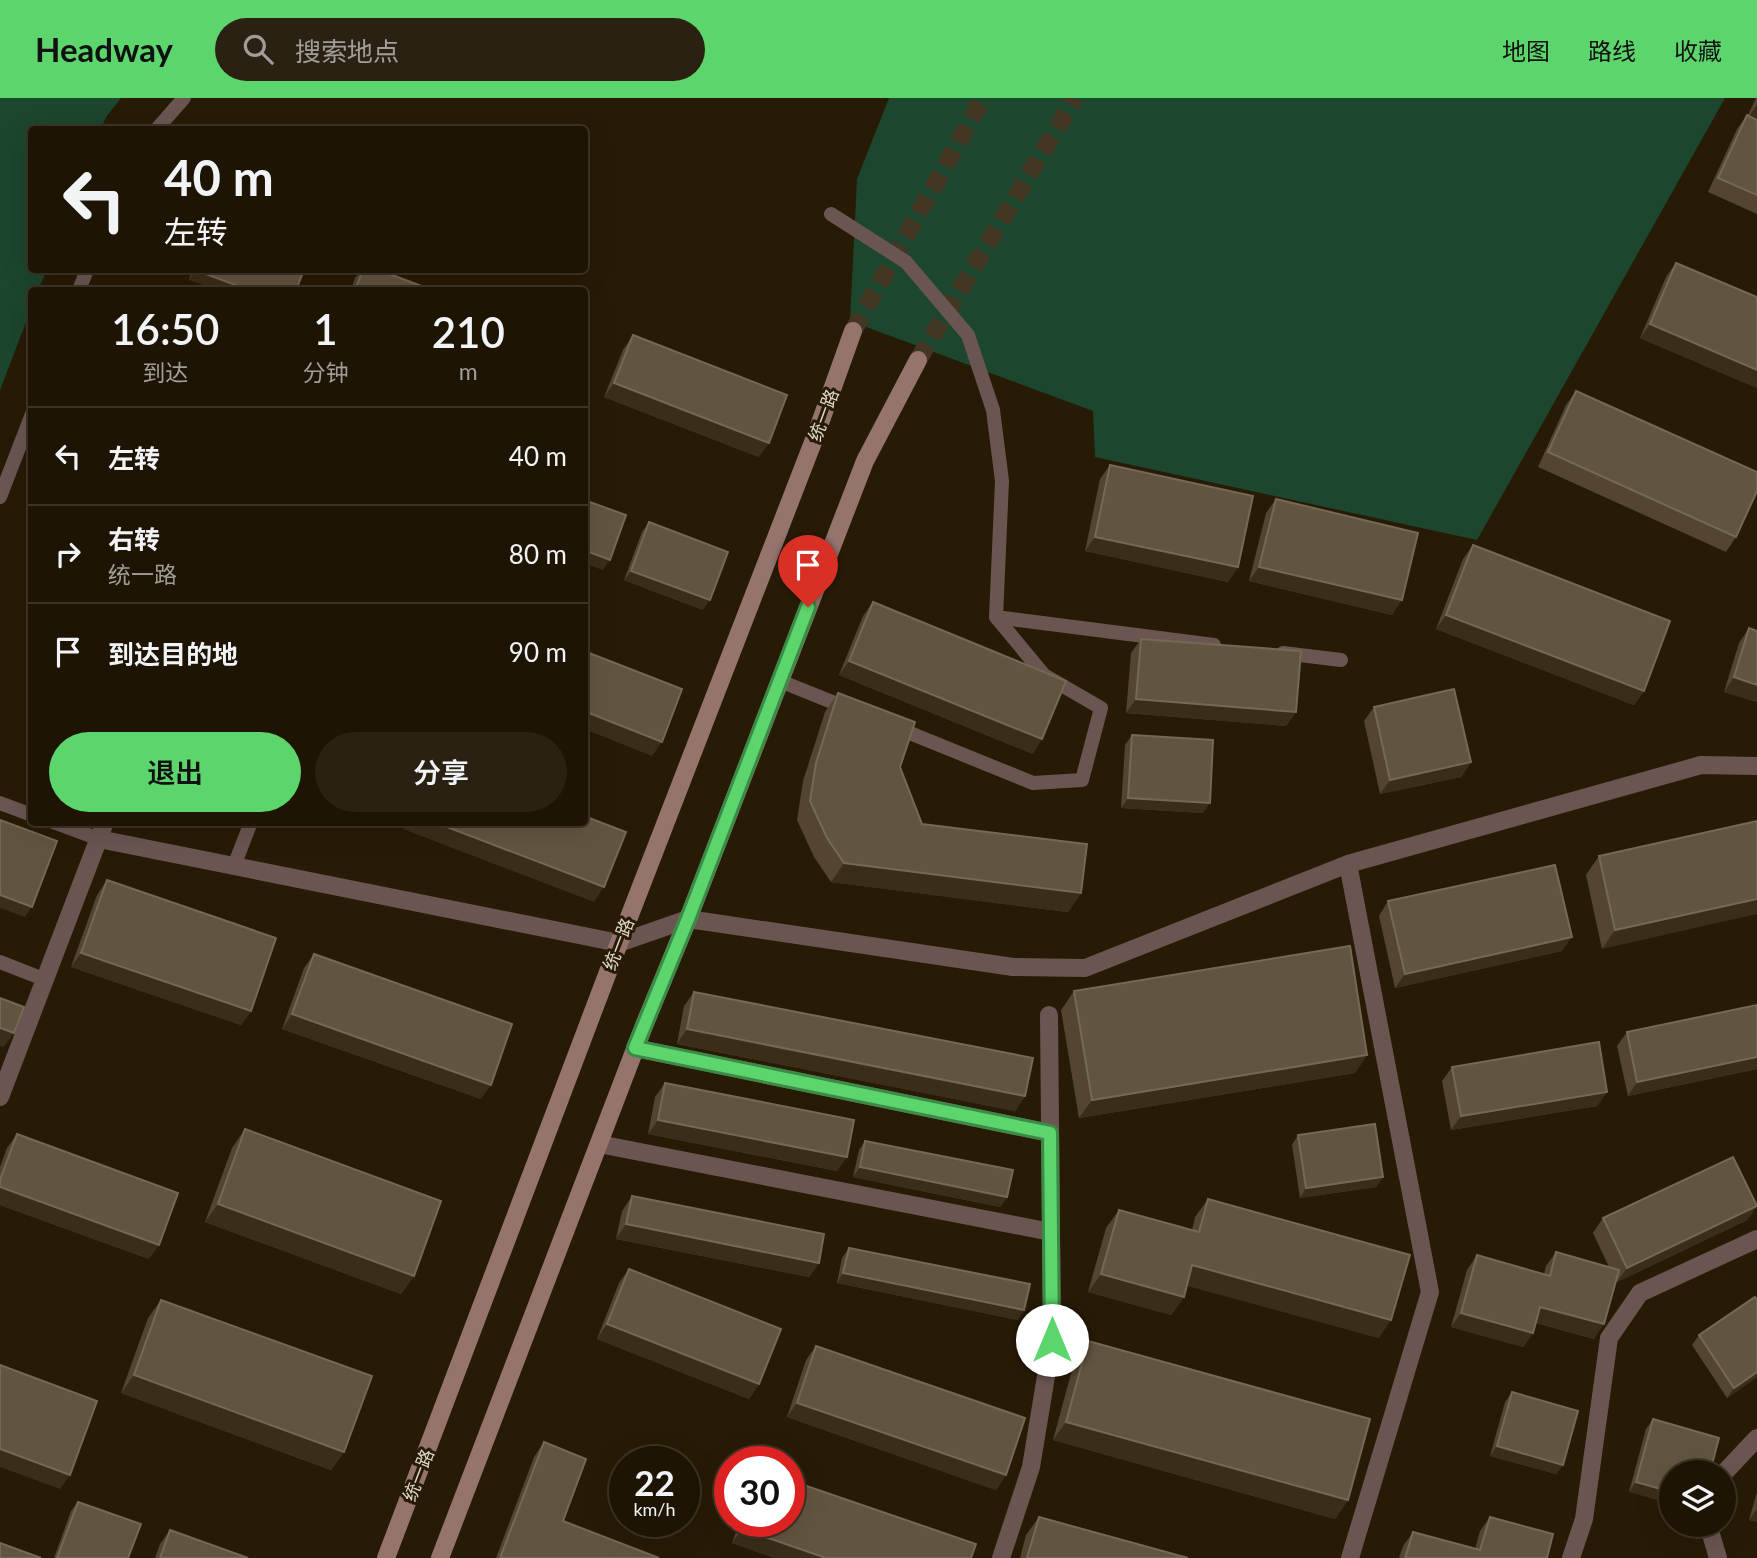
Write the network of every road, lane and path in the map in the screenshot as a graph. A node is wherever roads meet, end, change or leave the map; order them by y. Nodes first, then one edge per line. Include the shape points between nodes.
1 (184, 98) edge
2 (160, 126) edge
3 (831, 214) dead end
4 (853, 331) tunnel mouth
5 (918, 360) tunnel mouth
6 (28, 424) edge
7 (0, 496) edge
8 (996, 617) junction
9 (1223, 646) edge
10 (1262, 651) edge
11 (1341, 660) dead end
12 (780, 681) junction
13 (856, 711) edge
14 (881, 722) edge
15 (1757, 766) edge
16 (0, 803) edge
17 (28, 814) edge
18 (75, 826) edge
19 (249, 826) edge
20 (102, 831) edge
21 (1348, 864) junction
22 (234, 866) junction
23 (688, 919) junction
24 (619, 943) junction
25 (0, 962) edge
26 (46, 980) junction
27 (1049, 1015) dead end
28 (635, 1048) junction
29 (0, 1097) edge
30 (1050, 1133) junction
31 (598, 1144) junction
32 (1051, 1232) junction
33 (1757, 1239) edge
34 (1757, 1438) edge
35 (1736, 1460) edge
36 (1712, 1537) edge
37 (386, 1558) edge
38 (440, 1558) edge
39 (1001, 1558) edge
40 (1350, 1558) edge
41 (1571, 1558) edge
42 (1718, 1558) edge

1 - 2 lane
3 - 8 lane via 906,262 968,335 993,410 1002,481
4 - 24 main road, 统一路
5 - 12 main road via 865,461
6 - 7 lane
8 - 9 lane
8 - 14 lane via 1044,675 1101,708 1082,780 1033,783
10 - 11 lane
12 - 13 lane
12 - 23 main road
15 - 21 street via 1701,765
16 - 17 lane
18 - 20 lane
19 - 22 lane
20 - 22 street
20 - 26 street
21 - 23 street via 1086,968 1013,967
21 - 40 street via 1430,1292
22 - 24 street
23 - 24 street
23 - 28 main road
24 - 37 main road, 统一路
25 - 26 lane
26 - 29 street
27 - 30 street
28 - 30 street
28 - 31 main road
30 - 32 street
31 - 32 street
31 - 38 main road
32 - 39 street via 1052,1340 1031,1467
33 - 41 street via 1640,1293 1609,1338 1584,1519
34 - 35 street
36 - 42 street

